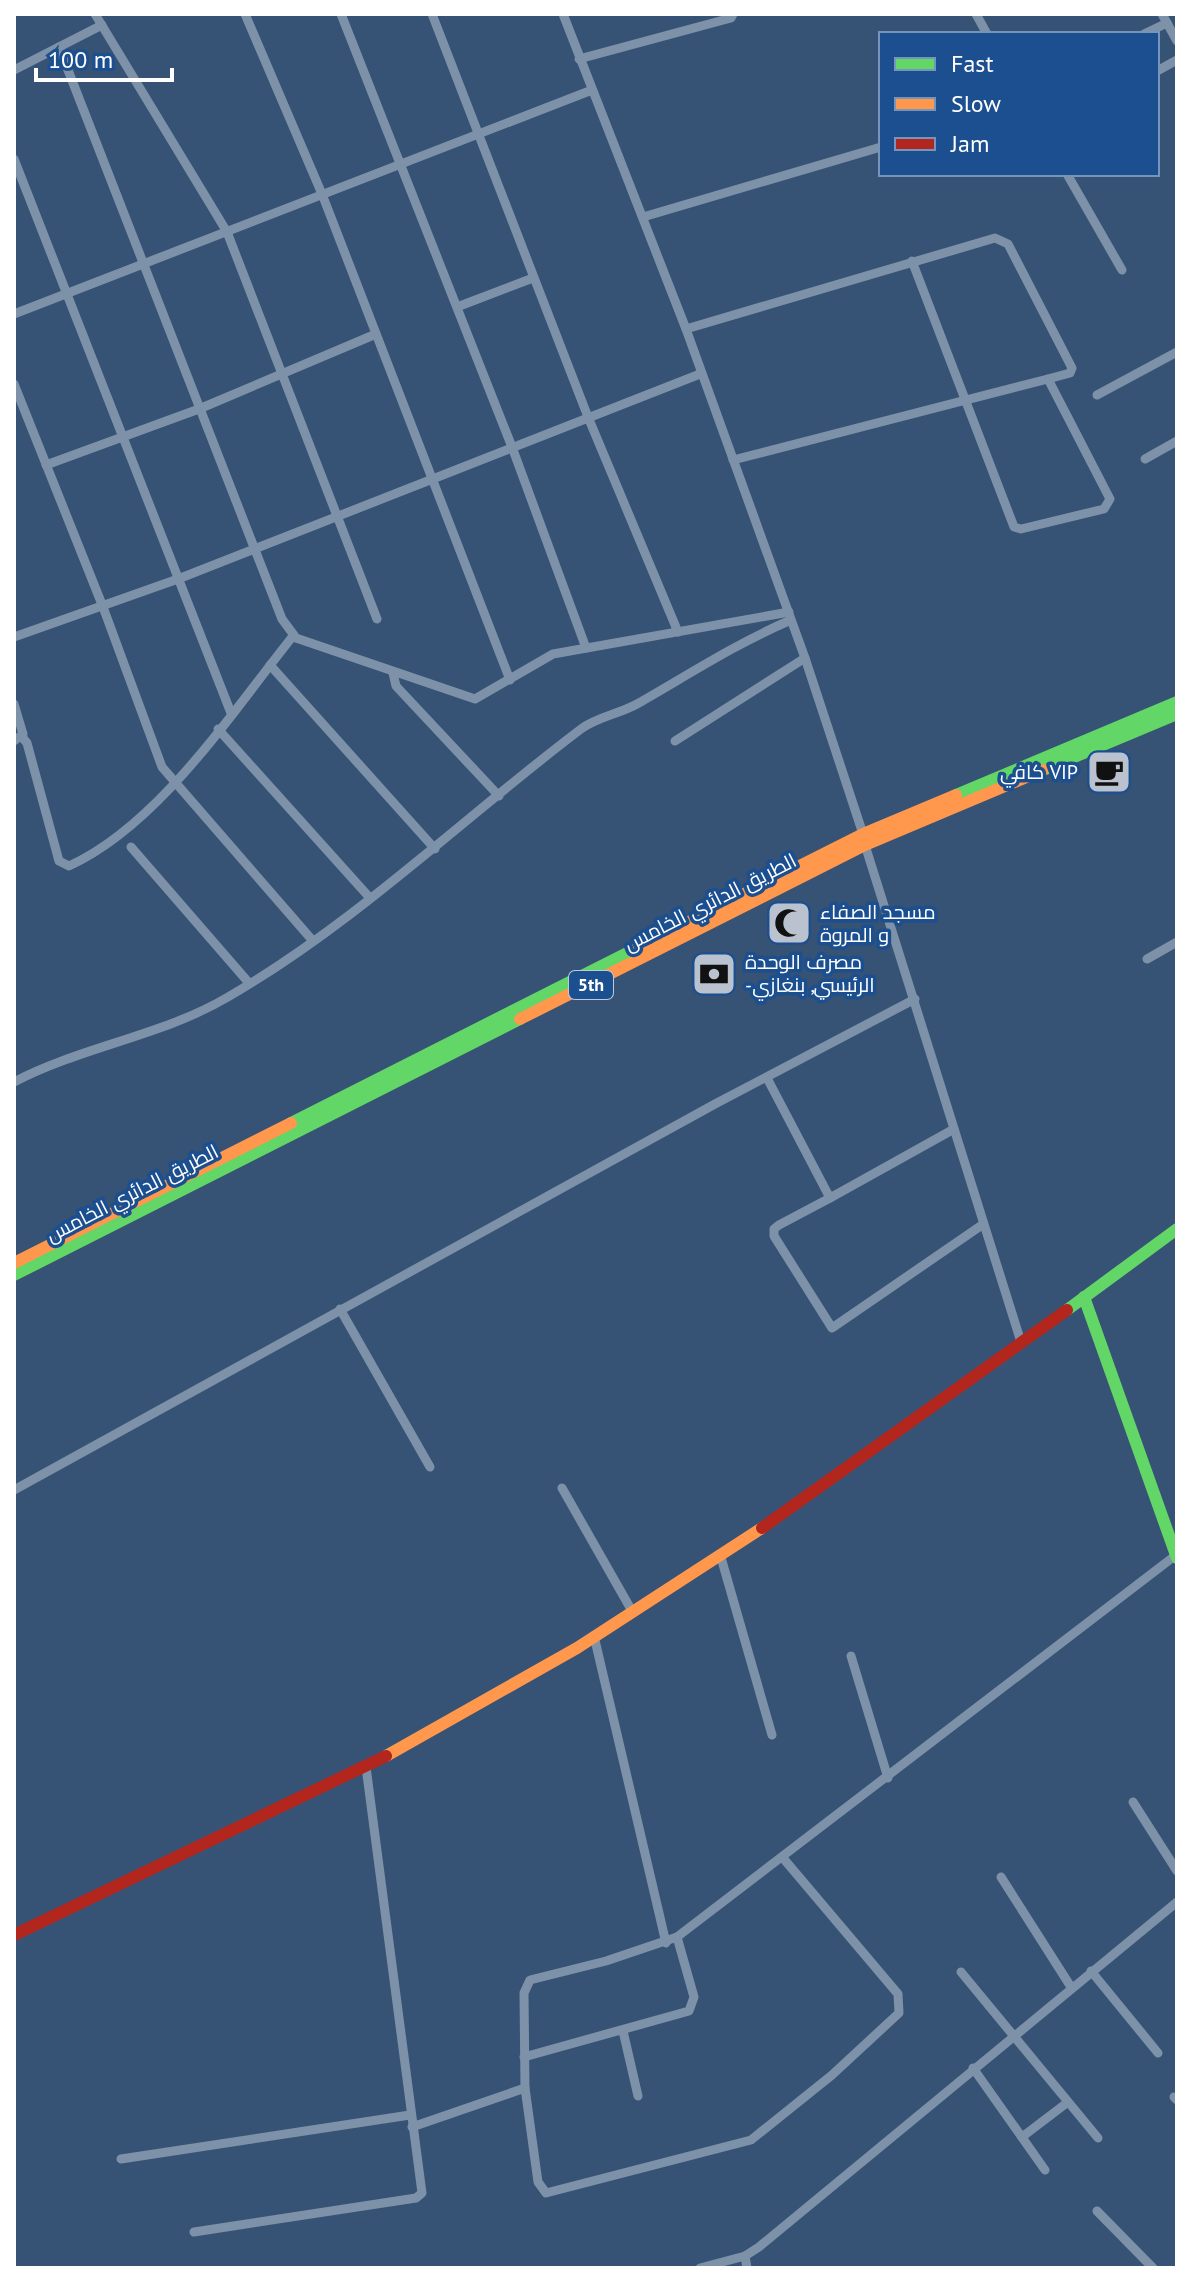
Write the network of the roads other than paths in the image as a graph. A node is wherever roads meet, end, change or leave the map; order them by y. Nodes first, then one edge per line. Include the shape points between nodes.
1 (95, 14) edge
2 (245, 14) edge
3 (341, 14) edge
4 (432, 14) edge
5 (563, 14) edge
6 (733, 14) edge
7 (976, 14) edge
8 (1164, 18) edge
9 (102, 25) junction
10 (986, 32) edge
11 (1146, 32) edge
12 (1177, 41) edge
13 (59, 47) junction
14 (579, 59) junction
15 (1177, 60) edge
16 (14, 70) edge
17 (1159, 70) edge
18 (592, 90) junction
19 (476, 134) junction
20 (879, 148) edge
21 (14, 159) edge
22 (399, 163) junction
23 (1068, 176) edge
24 (322, 194) junction
25 (643, 217) junction
26 (227, 232) junction
27 (912, 261) junction
28 (145, 265) junction
29 (1122, 270) dead end
30 (533, 278) junction
31 (66, 294) junction
32 (457, 307) junction
33 (14, 314) edge
34 (686, 329) junction
35 (376, 334) junction
36 (1177, 352) edge
37 (285, 374) junction
38 (700, 374) junction
39 (1048, 379) junction
40 (14, 384) edge
41 (1097, 395) dead end
42 (963, 399) junction
43 (199, 409) junction
44 (588, 417) junction
45 (122, 435) junction
46 (1177, 441) edge
47 (512, 447) junction
48 (1145, 459) dead end
49 (733, 460) junction
50 (46, 465) junction
51 (432, 478) junction
52 (340, 516) junction
53 (256, 548) junction
54 (178, 579) junction
55 (103, 607) junction
56 (790, 616) junction
57 (377, 619) dead end
58 (678, 632) junction
59 (293, 636) junction
60 (14, 637) edge
61 (586, 648) junction
62 (805, 658) junction
63 (270, 665) junction
64 (393, 673) junction
65 (510, 680) junction
66 (1177, 702) edge
67 (14, 704) edge
68 (231, 713) junction
69 (1177, 714) edge
70 (218, 729) junction
71 (18, 739) edge
72 (675, 741) dead end
73 (174, 783) junction
74 (499, 796) junction
75 (864, 840) junction
76 (131, 847) dead end
77 (435, 849) junction
78 (370, 898) junction
79 (313, 941) junction
80 (1177, 942) edge
81 (1147, 959) dead end
82 (249, 983) junction
83 (915, 999) junction
84 (767, 1078) junction
85 (14, 1082) edge
86 (954, 1129) junction
87 (215, 1167) junction
88 (830, 1198) junction
89 (982, 1225) junction
90 (1177, 1229) edge
91 (14, 1263) edge
92 (14, 1275) edge
93 (1084, 1297) junction
94 (340, 1309) junction
95 (1021, 1342) junction
96 (430, 1467) dead end
97 (562, 1488) dead end
98 (14, 1490) edge
99 (720, 1554) junction
100 (1177, 1557) edge
101 (632, 1611) junction
102 (594, 1636) junction
103 (851, 1656) dead end
104 (772, 1735) dead end
105 (366, 1767) junction
106 (888, 1778) junction
107 (1133, 1802) dead end
108 (783, 1858) junction
109 (1177, 1871) edge
110 (1001, 1877) dead end
111 (1177, 1902) edge
112 (14, 1935) edge
113 (677, 1937) junction
114 (666, 1943) junction
115 (1091, 1971) junction
116 (961, 1972) dead end
117 (1071, 1987) junction
118 (623, 2031) junction
119 (1013, 2034) junction
120 (1158, 2053) dead end
121 (524, 2057) junction
122 (973, 2068) junction
123 (525, 2088) junction
124 (638, 2096) dead end
125 (1068, 2102) junction
126 (410, 2115) junction
127 (412, 2127) junction
128 (1022, 2137) junction
129 (1098, 2138) dead end
130 (121, 2159) dead end
131 (1045, 2170) dead end
132 (1097, 2211) dead end
133 (194, 2232) dead end
134 (745, 2256) junction
135 (700, 2268) edge
136 (747, 2268) edge
137 (1153, 2268) edge

1 - 9 street
2 - 24 street
3 - 22 street
4 - 19 street
5 - 14 street
6 - 14 street
7 - 10 street
8 - 11 street
8 - 12 street
9 - 13 street
9 - 26 street
13 - 16 street
13 - 28 street
14 - 18 street
15 - 17 street
18 - 19 street
18 - 25 street
19 - 22 street
19 - 30 street
20 - 25 street
21 - 31 street
22 - 24 street
22 - 32 street
23 - 29 street
24 - 26 street
24 - 35 street
25 - 34 street
26 - 28 street
26 - 37 street
27 - 34 street
27 - 39 street via 1003,239 1072,368
27 - 42 street
28 - 31 street
28 - 43 street
30 - 32 street
30 - 44 street
31 - 33 street
31 - 45 street
32 - 47 street
34 - 38 street
35 - 37 street
35 - 51 street
36 - 41 street
37 - 43 street
37 - 52 street
38 - 44 street
38 - 49 street
39 - 42 street
39 - 42 street via 1110,499 1104,509 1014,527
40 - 50 street
42 - 49 street
43 - 45 street
43 - 53 street
44 - 47 street
44 - 58 street
45 - 50 street
45 - 54 street
46 - 48 street
47 - 51 street
47 - 61 street
49 - 56 street
50 - 55 street
51 - 52 street
51 - 65 street
52 - 53 street
52 - 57 street
53 - 54 street
53 - 59 street
54 - 55 street
54 - 68 street
55 - 60 street
55 - 73 street via 158,760
56 - 58 street
56 - 62 street
56 - 74 street via 635,705 585,726
58 - 61 street
59 - 63 street
59 - 64 street
61 - 65 street via 553,654
62 - 72 street
62 - 75 street
63 - 68 street
63 - 77 street
64 - 65 street via 471,699
64 - 74 street via 396,686
66 - 75 main road, الطريق الدائري الخامس / 5th
67 - 71 street
68 - 70 street
69 - 75 main road, الطريق الدائري الخامس / 5th
70 - 73 street
70 - 78 street
71 - 73 street via 27,743 59,861 66,866 124,834
73 - 79 street
74 - 77 street
75 - 83 street
75 - 87 main road, الطريق الدائري الخامس / 5th
76 - 82 street
77 - 78 street
78 - 79 street
79 - 82 street
80 - 81 street
82 - 85 street via 180,1020 63,1058
83 - 84 street
83 - 86 street
84 - 88 street
84 - 94 street
86 - 88 street
86 - 89 street
87 - 91 main road, الطريق الدائري الخامس / 5th
87 - 92 main road, الطريق الدائري الخامس / 5th
88 - 89 street via 779,1225 774,1236 832,1328
89 - 95 street
90 - 93 main road
93 - 95 main road
93 - 100 main road
94 - 96 street
94 - 98 street
95 - 99 main road via 858,1462
97 - 101 street
99 - 101 main road
99 - 104 street
100 - 106 street
101 - 102 main road
102 - 105 main road
102 - 114 street
103 - 106 street
105 - 112 main road
105 - 126 street
106 - 108 street
107 - 109 street
108 - 113 street
108 - 123 street via 901,2003 899,2013 832,2075 751,2140 554,2193 541,2190 538,2182
110 - 117 street
111 - 115 street
113 - 114 street
113 - 118 street via 694,1997 691,2009
114 - 121 street via 530,1980 524,1993
115 - 117 street
115 - 120 street
116 - 119 street
117 - 119 street
118 - 121 street
118 - 124 street
119 - 122 street
119 - 125 street
121 - 123 street
122 - 128 street
122 - 134 street
123 - 127 street
125 - 128 street
125 - 129 street
126 - 127 street
126 - 130 street
127 - 133 street via 420,2197
128 - 131 street
132 - 137 street
134 - 135 street
134 - 136 street

